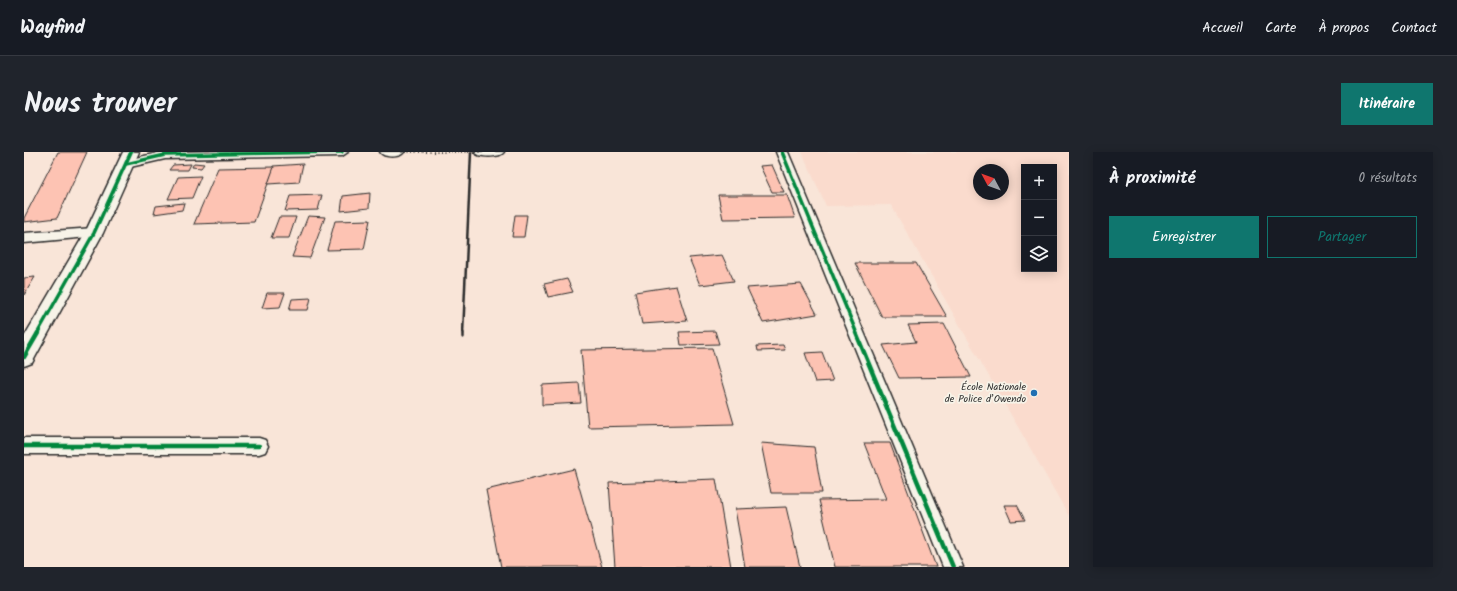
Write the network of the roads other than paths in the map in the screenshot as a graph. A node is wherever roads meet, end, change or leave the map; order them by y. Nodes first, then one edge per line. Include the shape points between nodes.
1 (342, 152) edge
2 (386, 152) edge
3 (398, 152) edge
4 (480, 152) edge
5 (498, 152) edge
6 (782, 152) edge
7 (128, 158) edge
8 (94, 233) junction
9 (24, 238) edge
10 (24, 357) edge
11 (24, 446) edge
12 (259, 446) dead end
13 (954, 567) edge

1 - 7 street
2 - 3 street
4 - 5 street
6 - 13 street
7 - 8 street
8 - 9 street
8 - 10 street
11 - 12 street

